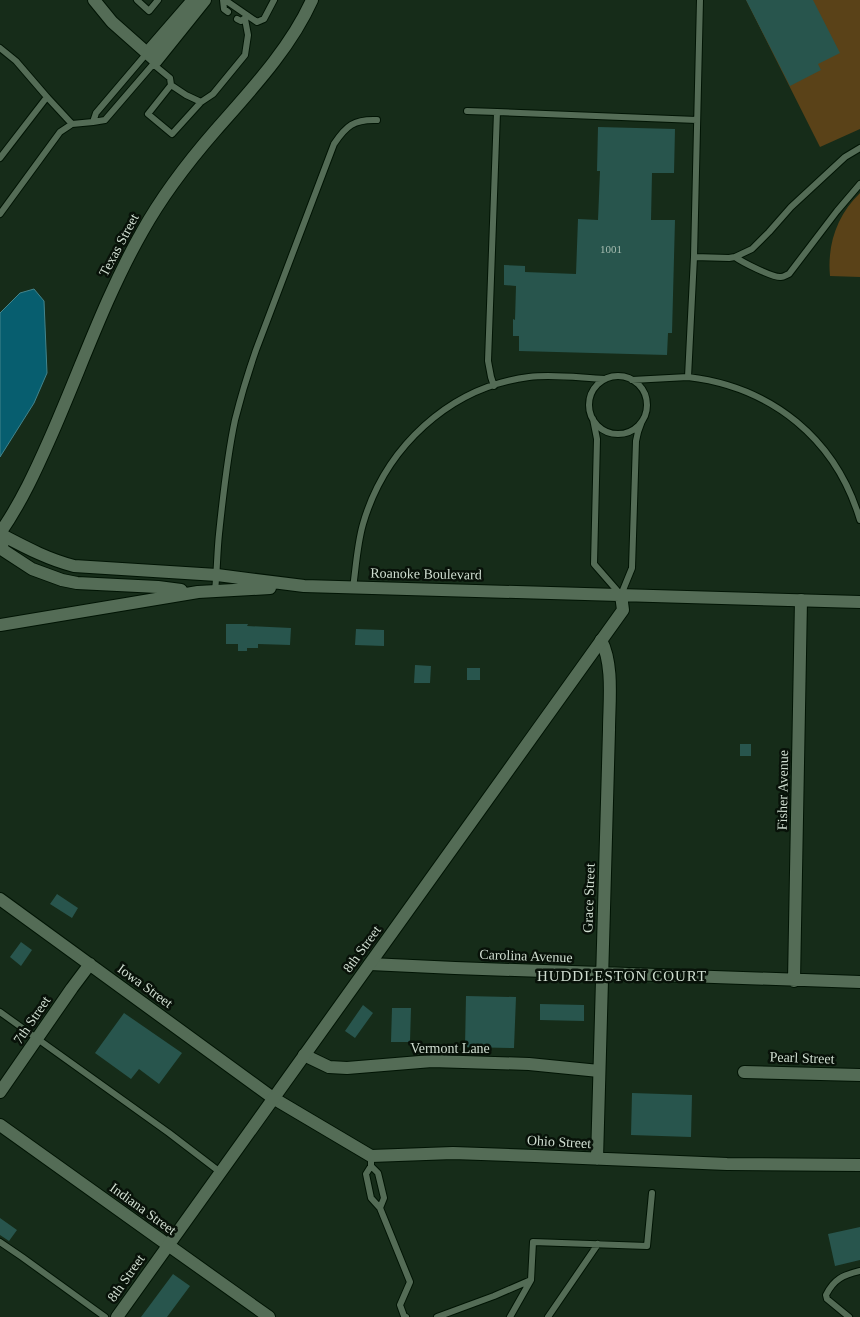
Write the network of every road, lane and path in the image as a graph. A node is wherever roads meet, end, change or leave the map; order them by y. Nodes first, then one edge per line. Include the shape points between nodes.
1 (94, 0) edge
2 (137, 0) edge
3 (158, 0) edge
4 (193, 0) edge
5 (205, 0) edge
6 (274, 0) edge
7 (312, 0) edge
8 (700, 0) edge
9 (228, 1) edge
10 (228, 12) dead end
11 (247, 17) junction
12 (237, 19) dead end
13 (0, 48) edge
14 (152, 59) junction
15 (171, 86) junction
16 (47, 97) junction
17 (201, 102) junction
18 (467, 111) dead end
19 (497, 112) junction
20 (376, 120) dead end
21 (697, 120) junction
22 (94, 122) junction
23 (72, 124) junction
24 (860, 148) edge
25 (0, 158) edge
26 (860, 184) edge
27 (0, 214) edge
28 (694, 257) junction
29 (735, 257) junction
30 (688, 377) junction
31 (605, 379) junction
32 (632, 380) junction
33 (494, 386) junction
34 (593, 419) junction
35 (642, 421) junction
36 (860, 520) edge
37 (0, 535) edge
38 (217, 576) junction
39 (304, 586) junction
40 (353, 588) junction
41 (215, 591) junction
42 (198, 592) junction
43 (621, 595) junction
44 (801, 600) junction
45 (860, 602) edge
46 (0, 624) edge
47 (601, 640) junction
48 (0, 899) edge
49 (90, 964) junction
50 (370, 964) junction
51 (602, 974) junction
52 (794, 980) junction
53 (860, 982) edge
54 (0, 1012) edge
55 (37, 1039) junction
56 (304, 1055) junction
57 (599, 1071) junction
58 (744, 1072) dead end
59 (860, 1075) edge
60 (0, 1092) edge
61 (273, 1098) junction
62 (0, 1124) edge
63 (597, 1159) junction
64 (371, 1161) junction
65 (860, 1165) edge
66 (220, 1172) junction
67 (652, 1193) dead end
68 (380, 1208) junction
69 (0, 1242) edge
70 (598, 1244) junction
71 (168, 1245) junction
72 (860, 1271) edge
73 (531, 1280) junction
74 (105, 1317) edge
75 (117, 1317) edge
76 (269, 1317) edge
77 (406, 1317) edge
78 (437, 1317) edge
79 (510, 1317) edge
80 (548, 1317) edge
81 (849, 1317) edge

1 - 14 street via 112,22
2 - 3 lane via 149,11
4 - 14 street
5 - 14 street
6 - 11 lane via 264,19 257,22
7 - 37 street, Texas Street via 275,59 157,206 113,289 31,481
8 - 21 lane
9 - 10 lane via 224,10
9 - 11 lane
11 - 12 lane via 241,21
11 - 17 lane via 245,55 213,94
13 - 16 lane via 16,61
14 - 15 lane via 170,78
14 - 22 lane via 96,113
14 - 22 lane via 105,120
15 - 17 lane
15 - 17 lane via 148,114 172,134
16 - 23 lane
16 - 25 lane
18 - 19 lane
19 - 21 lane
19 - 33 lane via 488,361
20 - 38 lane via 353,124 334,144 256,350 228,458
21 - 28 lane
22 - 23 lane
23 - 27 lane via 60,132
24 - 29 lane via 791,207 752,250
26 - 29 lane via 789,274 775,276
28 - 29 lane
28 - 30 lane
30 - 32 lane
30 - 36 lane via 745,391 797,423 838,469
31 - 32 lane via 623,376
31 - 33 lane via 540,376
31 - 34 lane via 592,392 590,410
32 - 35 lane via 644,392 647,402
33 - 40 lane via 462,399 434,417 394,459 376,490 363,524
34 - 35 lane via 599,427 617,434 627,433
34 - 43 lane via 597,439 594,564
35 - 43 lane via 636,442 632,568
37 - 38 street, Roanoke Boulevard via 43,556 74,566
37 - 42 street via 3,550 32,569 62,580
38 - 39 street, Roanoke Boulevard
38 - 41 lane
39 - 40 street, Roanoke Boulevard
39 - 41 street
40 - 43 street, Roanoke Boulevard
41 - 42 street
42 - 46 street
43 - 44 street, Roanoke Boulevard
43 - 47 street, 8th Street via 623,610
44 - 45 street, Roanoke Boulevard
44 - 52 street, Fisher Avenue
47 - 50 street, 8th Street
47 - 51 street, Grace Street via 609,666
48 - 49 street, Iowa Street
49 - 55 street, 7th Street
49 - 61 street, Iowa Street
50 - 51 street, Carolina Avenue
50 - 56 street, 8th Street
51 - 52 street, Carolina Avenue
51 - 57 street, Grace Street
52 - 53 street, Carolina Avenue
54 - 55 lane
55 - 60 street, 7th Street
55 - 66 lane
56 - 57 street, Vermont Lane via 329,1067 347,1068 432,1061 529,1064
56 - 61 street, 8th Street
57 - 63 street, Grace Street
58 - 59 street, Pearl Street
61 - 64 street
61 - 66 street, 8th Street
62 - 71 street, Indiana Street
63 - 64 street, Ohio Street via 453,1154
63 - 65 street, Ohio Street
64 - 68 lane via 384,1198
64 - 68 lane via 366,1174 372,1198
66 - 71 street, 8th Street
67 - 70 lane via 647,1246
68 - 77 lane via 410,1282 400,1305
69 - 74 lane
70 - 73 lane via 533,1242
70 - 80 lane
71 - 75 street, 8th Street
71 - 76 street, Indiana Street
72 - 81 lane via 837,1279 826,1295
73 - 78 lane
73 - 79 lane

